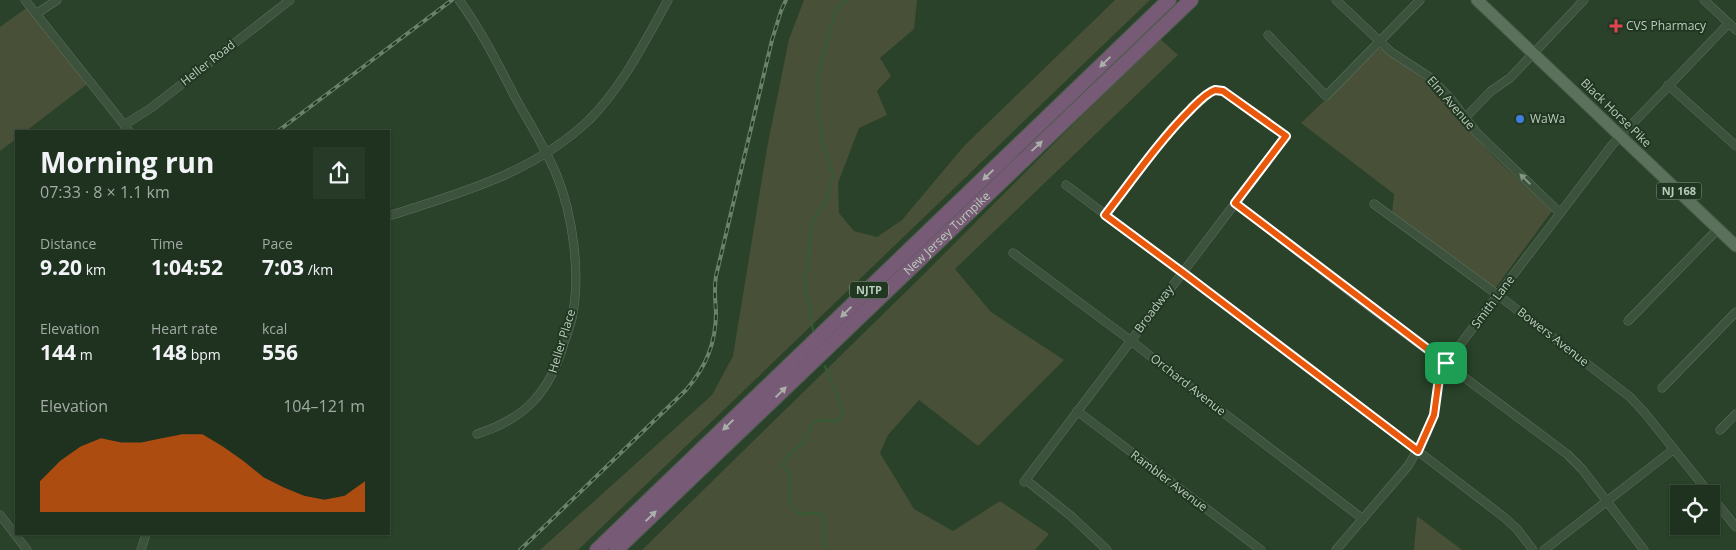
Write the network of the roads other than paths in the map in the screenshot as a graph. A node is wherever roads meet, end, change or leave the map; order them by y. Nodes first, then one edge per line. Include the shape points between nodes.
1 (25, 0) edge
2 (57, 0) edge
3 (290, 0) edge
4 (459, 0) edge
5 (668, 0) edge
6 (1169, 0) edge
7 (1190, 0) edge
8 (1336, 0) edge
9 (1420, 0) edge
10 (1477, 0) edge
11 (1584, 0) edge
12 (1704, 0) edge
13 (36, 14) junction
14 (1729, 23) junction
15 (1736, 30) edge
16 (1268, 35) dead end
17 (1380, 42) junction
18 (1534, 53) junction
19 (1668, 85) junction
20 (1465, 118) junction
21 (126, 128) edge
22 (1621, 136) junction
23 (1735, 142) edge
24 (546, 154) junction
25 (1066, 185) dead end
26 (1235, 203) junction
27 (1374, 204) dead end
28 (1560, 212) junction
29 (1105, 215) junction
30 (390, 216) edge
31 (1718, 229) junction
32 (1736, 246) edge
33 (1012, 253) dead end
34 (1182, 272) junction
35 (1498, 295) junction
36 (1736, 312) edge
37 (1628, 321) dead end
38 (1130, 340) junction
39 (1446, 363) junction
40 (1662, 388) dead end
41 (1077, 411) junction
42 (1736, 414) edge
43 (1720, 430) dead end
44 (477, 434) dead end
45 (1674, 449) junction
46 (1418, 451) junction
47 (1702, 485) edge
48 (1606, 502) junction
49 (1720, 507) edge
50 (0, 515) edge
51 (1363, 519) junction
52 (1736, 527) edge
53 (15, 534) edge
54 (15, 535) edge
55 (146, 535) edge
56 (27, 550) edge
57 (141, 550) edge
58 (597, 550) edge
59 (616, 550) edge
60 (1106, 550) edge
61 (1262, 550) edge
62 (1336, 550) edge
63 (1533, 550) edge
64 (1544, 550) edge
65 (1644, 550) edge

1 - 13 street
2 - 13 street
3 - 21 street, Heller Road
4 - 24 street
5 - 24 street via 614,90 590,118
6 -> 58 highway, New Jersey Turnpike / NJTP
59 -> 7 highway, New Jersey Turnpike / NJTP
8 - 17 street, Elm Avenue
9 - 17 street
10 - 18 main road, Black Horse Pike / NJ 168
11 - 18 street
12 - 14 street
13 - 21 street
14 - 15 street
14 - 19 street, Smith Lane
16 - 17 street via 1326,96
17 - 20 street, Elm Avenue via 1431,78
18 - 20 street
18 - 22 main road, Black Horse Pike / NJ 168
19 - 22 street, Smith Lane
19 - 23 street
28 -> 20 street, Elm Avenue
22 - 28 street, Smith Lane
22 - 31 main road, Black Horse Pike / NJ 168
24 - 30 street via 505,176
24 - 44 street, Heller Place via 572,228 575,260 572,317 560,358 545,388 516,417
25 - 29 street
26 - 29 street, Broadway via 1286,136 1223,91 1216,90 1171,129
26 - 34 street, Broadway
26 - 39 street
27 - 35 street, Bowers Avenue
28 - 35 street, Smith Lane
29 - 34 street
31 - 32 main road, Black Horse Pike / NJ 168
31 - 37 street
33 - 38 street, Orchard Avenue
34 - 38 street, Broadway
34 - 46 street
35 - 39 street, Smith Lane
35 - 45 street, Bowers Avenue via 1630,396
36 - 40 street
38 - 41 street, Broadway
38 - 51 street, Orchard Avenue
39 - 46 street, Smith Lane via 1440,371 1434,415
39 - 48 street via 1567,454
41 - 60 street, Broadway via 1025,481 1071,516
41 - 61 street, Rambler Avenue
42 - 43 street
45 - 47 street, Bowers Avenue
45 - 48 street
46 - 51 street, Smith Lane
46 - 63 street via 1505,518
48 - 64 street
48 - 65 street
49 - 52 street, Bowers Avenue
50 - 53 street
51 - 62 street, Smith Lane
54 - 56 street
55 - 57 street

